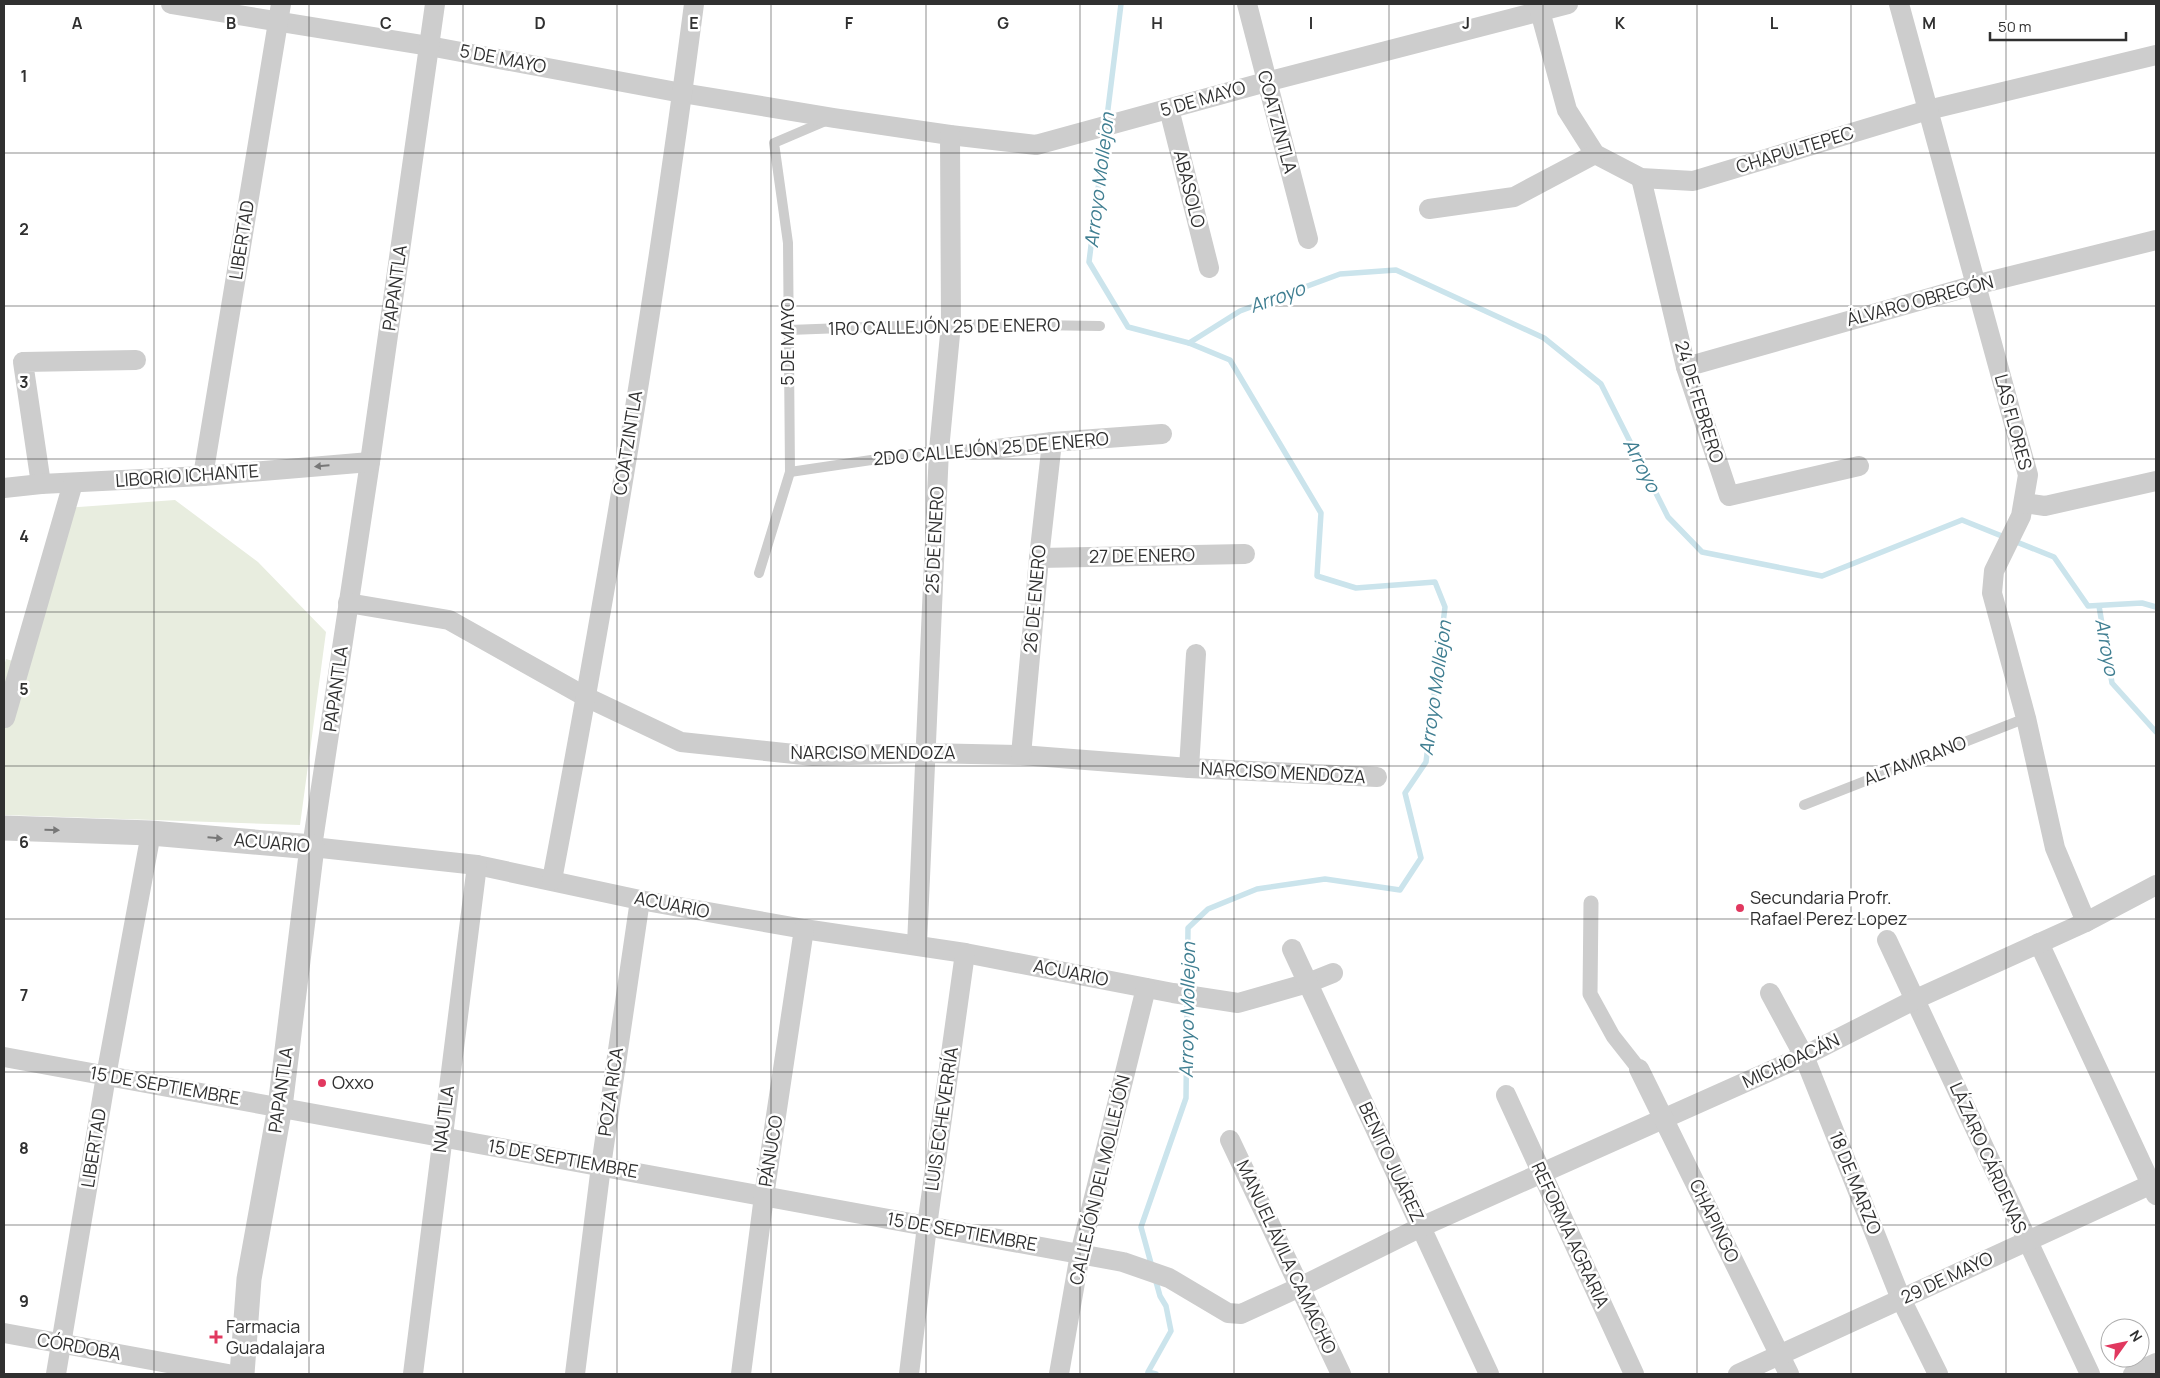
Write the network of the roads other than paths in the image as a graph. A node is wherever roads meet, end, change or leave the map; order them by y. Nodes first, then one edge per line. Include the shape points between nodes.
1 (171, 4) edge
2 (435, 4) edge
3 (694, 4) edge
4 (1247, 4) edge
5 (1568, 4) edge
6 (1899, 4) edge
7 (1539, 8) edge
8 (279, 13) edge
9 (429, 46) junction
10 (2156, 55) edge
11 (1266, 82) junction
12 (682, 93) junction
13 (1928, 110) junction
14 (1159, 111) junction
15 (834, 118) junction
16 (950, 135) junction
17 (1595, 154) junction
18 (1641, 178) junction
19 (1429, 209) dead end
20 (1308, 239) dead end
21 (2156, 240) edge
22 (1209, 268) dead end
23 (1975, 285) junction
24 (951, 324) junction
25 (1100, 326) dead end
26 (789, 330) junction
27 (136, 360) dead end
28 (1686, 367) junction
29 (1162, 434) dead end
30 (1052, 442) junction
31 (996, 449) joint
32 (940, 450) junction
33 (370, 462) junction
34 (1859, 466) dead end
35 (790, 472) junction
36 (202, 476) junction
37 (2156, 481) edge
38 (73, 483) junction
39 (42, 484) junction
40 (4, 488) edge
41 (2023, 509) junction
42 (1245, 554) dead end
43 (1039, 558) junction
44 (760, 573) dead end
45 (348, 602) junction
46 (1196, 654) dead end
47 (586, 697) junction
48 (4, 718) edge
49 (2026, 718) junction
50 (925, 753) junction
51 (1021, 755) junction
52 (1188, 768) junction
53 (1377, 777) dead end
54 (1804, 805) dead end
55 (4, 828) edge
56 (151, 833) junction
57 (312, 847) junction
58 (477, 865) junction
59 (552, 880) junction
60 (2156, 885) edge
61 (640, 900) junction
62 (1592, 904) dead end
63 (2086, 922) junction
64 (804, 929) junction
65 (1887, 940) dead end
66 (2039, 943) junction
67 (917, 945) junction
68 (1292, 949) dead end
69 (965, 953) junction
70 (1333, 973) dead end
71 (1308, 983) junction
72 (1146, 988) junction
73 (1770, 992) dead end
74 (1916, 999) junction
75 (1804, 1056) junction
76 (4, 1057) edge
77 (1639, 1069) joint
78 (106, 1076) junction
79 (1506, 1095) dead end
80 (280, 1108) junction
81 (1664, 1119) junction
82 (442, 1137) junction
83 (1230, 1140) dead end
84 (601, 1166) junction
85 (1542, 1172) junction
86 (2154, 1187) edge
87 (764, 1196) junction
88 (927, 1226) junction
89 (1421, 1227) junction
90 (2026, 1242) junction
91 (1080, 1254) junction
92 (1300, 1287) junction
93 (1901, 1299) junction
94 (1228, 1313) joint
95 (4, 1333) edge
96 (62, 1344) junction
97 (1779, 1355) junction
98 (2156, 1363) edge
99 (152, 1367) edge
100 (56, 1374) edge
101 (228, 1374) edge
102 (242, 1374) edge
103 (413, 1374) edge
104 (575, 1374) edge
105 (740, 1374) edge
106 (909, 1374) edge
107 (1060, 1374) edge
108 (1341, 1374) edge
109 (1489, 1374) edge
110 (1634, 1374) edge
111 (1738, 1374) edge
112 (1789, 1374) edge
113 (1938, 1374) edge
114 (2090, 1374) edge
115 (2133, 1374) edge

1 - 8 street, 5 DE MAYO
2 - 9 street, PAPANTLA
3 - 12 street, COATZINTLA
4 - 11 street, COATZINTLA
5 - 7 street, 5 DE MAYO
6 - 13 street, LAS FLORES
7 - 11 street, 5 DE MAYO
7 - 17 street, CHAPULTEPEC via 1567,110
8 - 9 street, 5 DE MAYO
8 - 36 street, LIBERTAD
9 - 12 street, 5 DE MAYO
9 - 33 street, PAPANTLA
10 - 13 street, CHAPULTEPEC
11 - 14 street, 5 DE MAYO
11 - 20 street, COATZINTLA
12 - 15 street, 5 DE MAYO
12 - 47 street, COATZINTLA
13 - 18 street, CHAPULTEPEC via 1693,181
13 - 23 street, LAS FLORES
14 - 16 street, 5 DE MAYO via 1036,145
14 - 22 street, ABASOLO
15 - 16 street, 5 DE MAYO
15 - 26 lane, 5 DE MAYO via 774,143 788,243
16 - 24 street, 25 DE ENERO
17 - 18 street, CHAPULTEPEC
17 - 19 street via 1514,197
18 - 28 street, 24 DE FEBRERO
21 - 23 street, ÁLVARO OBREGÓN
23 - 28 street, ÁLVARO OBREGÓN
23 - 41 street, LAS FLORES via 2028,475
24 - 25 lane, 1RO CALLEJÓN 25 DE ENERO
24 - 26 lane, 1RO CALLEJÓN 25 DE ENERO
24 - 32 street, 25 DE ENERO
26 - 35 lane, 5 DE MAYO
27 - 39 street via 23,362
28 - 34 street, 24 DE FEBRERO via 1729,496
29 - 30 street, 2DO CALLEJÓN 25 DE ENERO
30 - 31 street, 2DO CALLEJÓN 25 DE ENERO
30 - 43 street, 26 DE ENERO
31 - 32 lane, 2DO CALLEJÓN 25 DE ENERO
32 - 35 lane, 2DO CALLEJÓN 25 DE ENERO
32 - 50 street, 25 DE ENERO
33 -> 36 street, LIBORIO ICHANTE
33 - 45 street, PAPANTLA
35 - 44 lane, 5 DE MAYO
36 - 38 street, LIBORIO ICHANTE
37 - 41 street
38 - 39 street, LIBORIO ICHANTE
38 - 48 street
39 - 40 street, LIBORIO ICHANTE
41 - 49 street, LAS FLORES via 1994,571 1992,593
42 - 43 street, 27 DE ENERO
43 - 51 street, 26 DE ENERO
45 - 47 street, NARCISO MENDOZA via 449,620
45 - 57 street, PAPANTLA
46 - 52 street, NARCISO MENDOZA
47 - 50 street, NARCISO MENDOZA via 681,742 813,756
47 - 59 street, COATZINTLA
49 - 54 lane, ALTAMIRANO
49 - 63 street, LAS FLORES via 2055,848
50 - 51 street, NARCISO MENDOZA
50 - 67 street, 25 DE ENERO
51 - 52 street, NARCISO MENDOZA
52 - 53 street, NARCISO MENDOZA
55 -> 56 street, ACUARIO
56 -> 57 street, ACUARIO
56 - 78 street, LIBERTAD
57 - 58 street, ACUARIO
57 - 80 street, PAPANTLA
58 - 59 street, ACUARIO
58 - 82 street, NAUTLA
59 - 61 street, ACUARIO
60 - 63 street, MICHOACÁN
61 - 64 street, ACUARIO
61 - 84 street, POZA RICA
62 - 77 street via 1590,994 1613,1036
63 - 66 street, MICHOACÁN
64 - 67 street, ACUARIO
64 - 87 street, PÁNUCO
65 - 74 street, LÁZARO CÁRDENAS
66 - 74 street, MICHOACÁN
66 - 86 street
67 - 69 street, ACUARIO
68 - 71 street, BENITO JUÁREZ
69 - 72 street, ACUARIO
69 - 88 street, LUIS ECHEVERRÍA
70 - 71 street, ACUARIO
71 - 72 street, ACUARIO via 1238,1002
71 - 89 street, BENITO JUÁREZ
72 - 91 street, CALLEJÓN DEL MOLLEJÓN
73 - 75 street, 18 DE MARZO
74 - 75 street, MICHOACÁN
74 - 90 street, LÁZARO CÁRDENAS
75 - 81 street, MICHOACÁN
75 - 93 street, 18 DE MARZO
76 - 78 street, 15 DE SEPTIEMBRE
77 - 81 street, CHAPINGO
78 - 80 street, 15 DE SEPTIEMBRE
78 - 96 street, LIBERTAD
79 - 85 street, REFORMA AGRARIA
80 - 82 street, 15 DE SEPTIEMBRE
80 - 102 street, PAPANTLA via 249,1279
81 - 85 street, MICHOACÁN
81 - 97 street, CHAPINGO
82 - 84 street, 15 DE SEPTIEMBRE
82 - 103 street, NAUTLA
83 - 92 street, MANUEL ÁVILA CAMACHO
84 - 87 street, 15 DE SEPTIEMBRE
84 - 104 street, POZA RICA
85 - 89 street, MICHOACÁN
85 - 110 street, REFORMA AGRARIA
86 - 90 street, 29 DE MAYO
87 - 88 street, 15 DE SEPTIEMBRE
87 - 105 street, PÁNUCO
88 - 91 street, 15 DE SEPTIEMBRE
88 - 106 street, LUIS ECHEVERRÍA
89 - 92 street, MICHOACÁN
89 - 109 street, BENITO JUÁREZ
90 - 93 street, 29 DE MAYO
90 - 114 street, LÁZARO CÁRDENAS
91 - 94 street, 15 DE SEPTIEMBRE via 1123,1262 1169,1278
91 - 107 street, CALLEJÓN DEL MOLLEJÓN
92 - 94 street, MICHOACÁN via 1241,1314
92 - 108 street, MANUEL ÁVILA CAMACHO
93 - 97 street, 29 DE MAYO
93 - 113 street, 18 DE MARZO
95 - 96 street, CÓRDOBA
96 - 99 street, CÓRDOBA
96 - 100 street, LIBERTAD
97 - 111 street, 29 DE MAYO
97 - 112 street, CHAPINGO
98 - 115 street
99 - 101 street, CÓRDOBA

